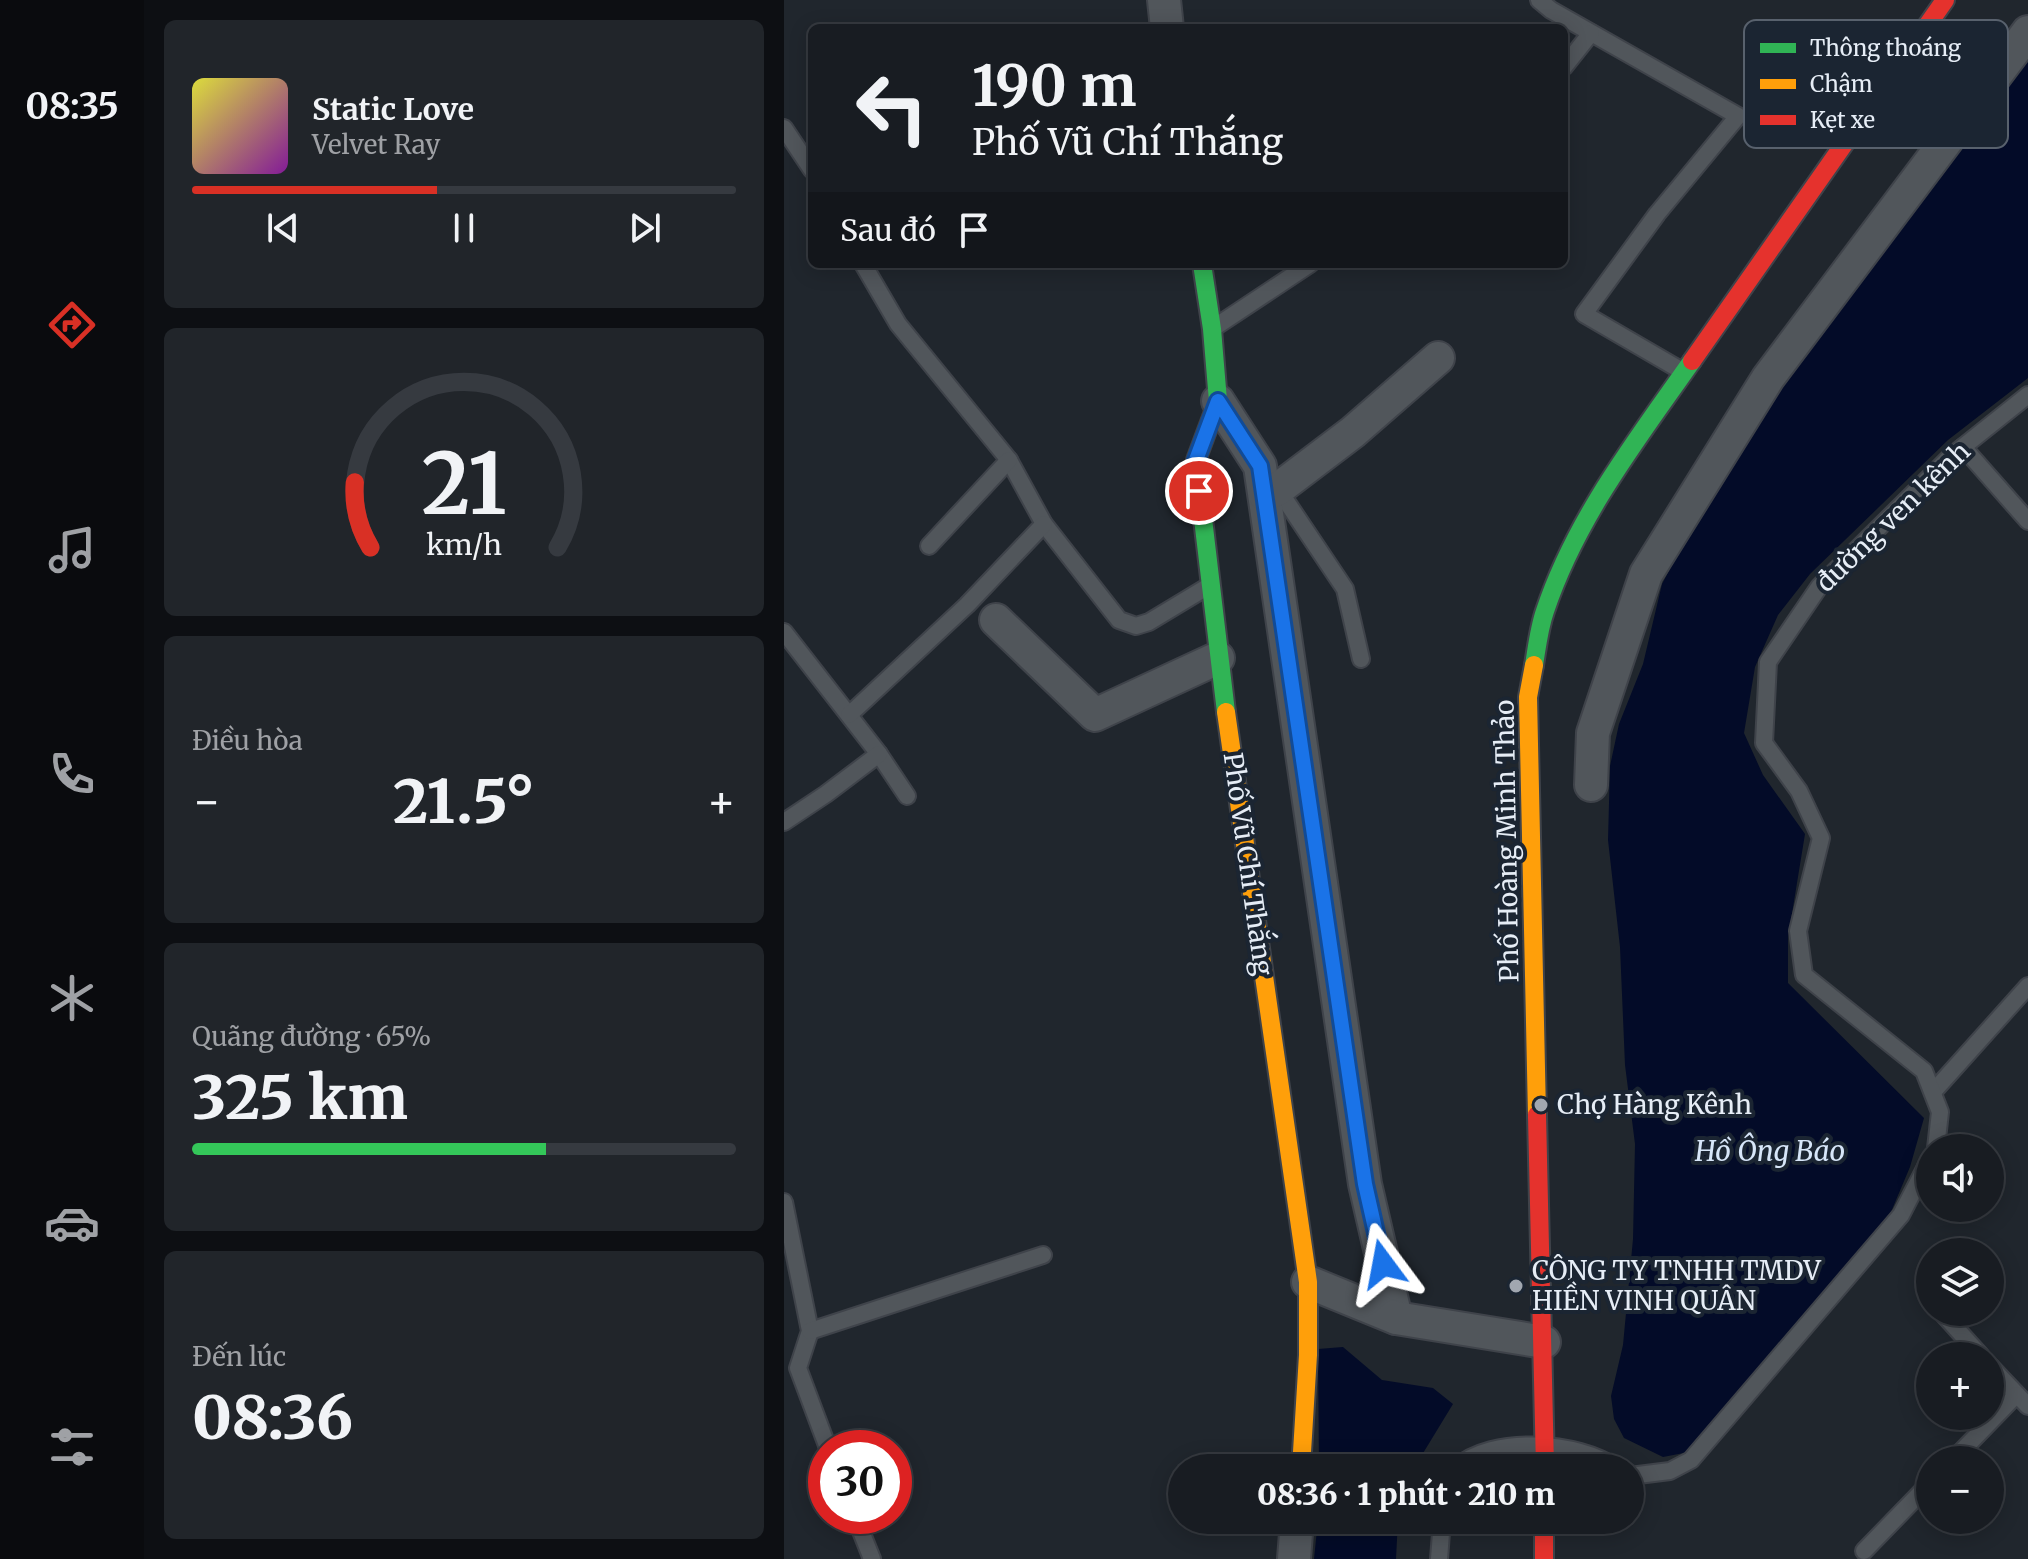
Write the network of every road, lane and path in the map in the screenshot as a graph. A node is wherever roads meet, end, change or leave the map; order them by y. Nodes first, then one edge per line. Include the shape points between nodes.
1 (1164, 0) edge
2 (1945, 0) edge
3 (1549, 3) edge
4 (1931, 20) edge
5 (1167, 24) edge
6 (2028, 32) edge
7 (1591, 33) junction
8 (2008, 59) edge
9 (1568, 62) edge
10 (784, 128) edge
11 (1841, 148) edge
12 (1941, 148) edge
13 (808, 164) edge
14 (865, 268) edge
15 (1203, 268) edge
16 (1304, 268) edge
17 (1212, 329) junction
18 (1438, 358) dead end
19 (1684, 372) junction
20 (2028, 395) edge
21 (1218, 401) junction
22 (1963, 447) junction
23 (1009, 460) junction
24 (1271, 492) junction
25 (2028, 521) edge
26 (1044, 524) junction
27 (929, 546) dead end
28 (1210, 586) junction
29 (996, 620) dead end
30 (784, 632) edge
31 (1218, 658) junction
32 (1361, 659) dead end
33 (849, 715) junction
34 (879, 754) junction
35 (1591, 785) dead end
36 (907, 796) dead end
37 (784, 822) edge
38 (2028, 986) edge
39 (1933, 1092) junction
40 (1938, 1134) edge
41 (1916, 1186) edge
42 (784, 1202) edge
43 (1043, 1255) dead end
44 (1308, 1282) junction
45 (1396, 1318) junction
46 (1954, 1326) edge
47 (810, 1331) junction
48 (1544, 1342) junction
49 (1968, 1342) edge
50 (791, 1370) edge
51 (2004, 1381) edge
52 (2022, 1400) edge
53 (819, 1430) edge
54 (1545, 1446) junction
55 (1969, 1446) edge
56 (1302, 1454) edge
57 (1480, 1454) edge
58 (1545, 1454) edge
59 (1581, 1454) edge
60 (1644, 1474) edge
61 (1916, 1497) edge
62 (862, 1534) edge
63 (1296, 1534) edge
64 (1441, 1534) edge
65 (1544, 1534) edge
66 (1864, 1551) dead end
67 (872, 1559) edge
68 (1294, 1559) edge
69 (1439, 1559) edge
70 (1544, 1559) edge

1 - 5 street
2 - 4 street, Phố Hoàng Minh Thảo
3 - 7 lane
6 - 8 street
7 - 9 lane
7 - 19 lane via 1738,116 1584,314
10 - 13 lane
11 - 19 street, Phố Hoàng Minh Thảo
12 - 35 street via 1768,378 1646,574 1593,733
14 - 23 lane via 898,324
15 - 17 street, Phố Vũ Chí Thắng
16 - 17 lane
17 - 21 street, Phố Vũ Chí Thắng
18 - 24 street via 1353,432
19 - 48 street, Phố Hoàng Minh Thảo via 1573,540 1544,613 1528,697
20 - 22 lane, đường ven kênh
21 - 24 street
21 - 28 street, Phố Vũ Chí Thắng via 1196,460
22 - 25 lane
22 - 39 lane, đường ven kênh via 1819,587 1768,662 1765,716 1764,743 1799,791 1821,838 1798,931 1804,975 1924,1071
23 - 26 lane
23 - 27 lane
24 - 32 lane via 1345,589
24 - 45 street via 1365,1184
26 - 28 lane via 1119,620 1136,626 1149,622
26 - 33 lane
28 - 31 street, Phố Vũ Chí Thắng
29 - 31 street via 1095,715
30 - 33 lane
31 - 44 street, Phố Vũ Chí Thắng
33 - 34 lane
34 - 36 lane
34 - 37 lane
38 - 39 lane
39 - 40 lane, đường ven kênh via 1940,1112
41 - 60 lane via 1901,1215 1691,1460 1670,1471
42 - 47 lane
43 - 47 lane
44 - 45 street
44 - 56 street, Phố Vũ Chí Thắng
45 - 48 street
46 - 49 lane
47 - 50 lane
48 - 54 street, Phố Hoàng Minh Thảo
50 - 53 lane
51 - 52 lane
52 - 55 lane
54 - 57 lane via 1497,1447
54 - 58 street, Phố Hoàng Minh Thảo
54 - 59 lane
61 - 66 lane
62 - 67 lane
63 - 68 street
64 - 69 lane
65 - 70 street

